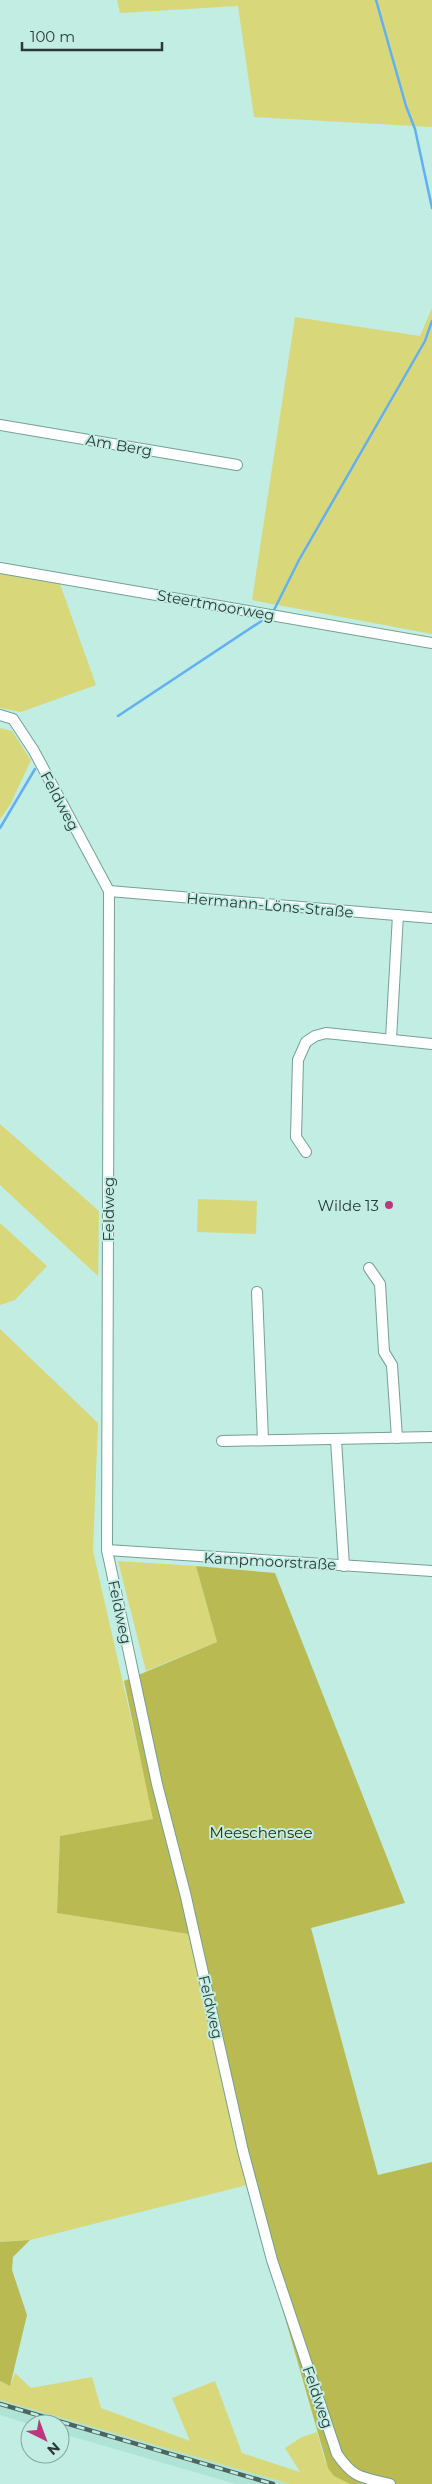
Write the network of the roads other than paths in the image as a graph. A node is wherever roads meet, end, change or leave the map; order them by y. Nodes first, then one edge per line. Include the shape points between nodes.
1 (0, 424) edge
2 (237, 465) dead end
3 (0, 568) edge
4 (432, 643) edge
5 (0, 715) edge
6 (109, 890) junction
7 (398, 915) junction
8 (432, 918) edge
9 (391, 1039) junction
10 (432, 1044) edge
11 (306, 1152) dead end
12 (369, 1268) dead end
13 (257, 1292) dead end
14 (432, 1437) edge
15 (397, 1438) junction
16 (263, 1440) junction
17 (336, 1440) junction
18 (222, 1441) dead end
19 (107, 1550) junction
20 (344, 1566) junction
21 (432, 1571) edge
22 (390, 2484) edge

1 - 2 street, Am Berg
3 - 4 street, Steertmoorweg
5 - 6 street, Feldweg via 13,720 34,751
6 - 7 street, Hermann-Löns-Straße
6 - 19 street, Feldweg
7 - 8 street, Hermann-Löns-Straße
7 - 9 street
9 - 10 street
9 - 11 street via 326,1033 306,1042 298,1060 296,1137
12 - 15 street via 380,1284 384,1352 392,1365
13 - 16 street
14 - 15 street
15 - 17 street
16 - 17 street
16 - 18 street
17 - 20 street
19 - 20 street, Kampmoorstraße
19 - 22 street, Feldweg via 157,1784 272,2260 337,2454 348,2470 361,2478
20 - 21 street, Kampmoorstraße

